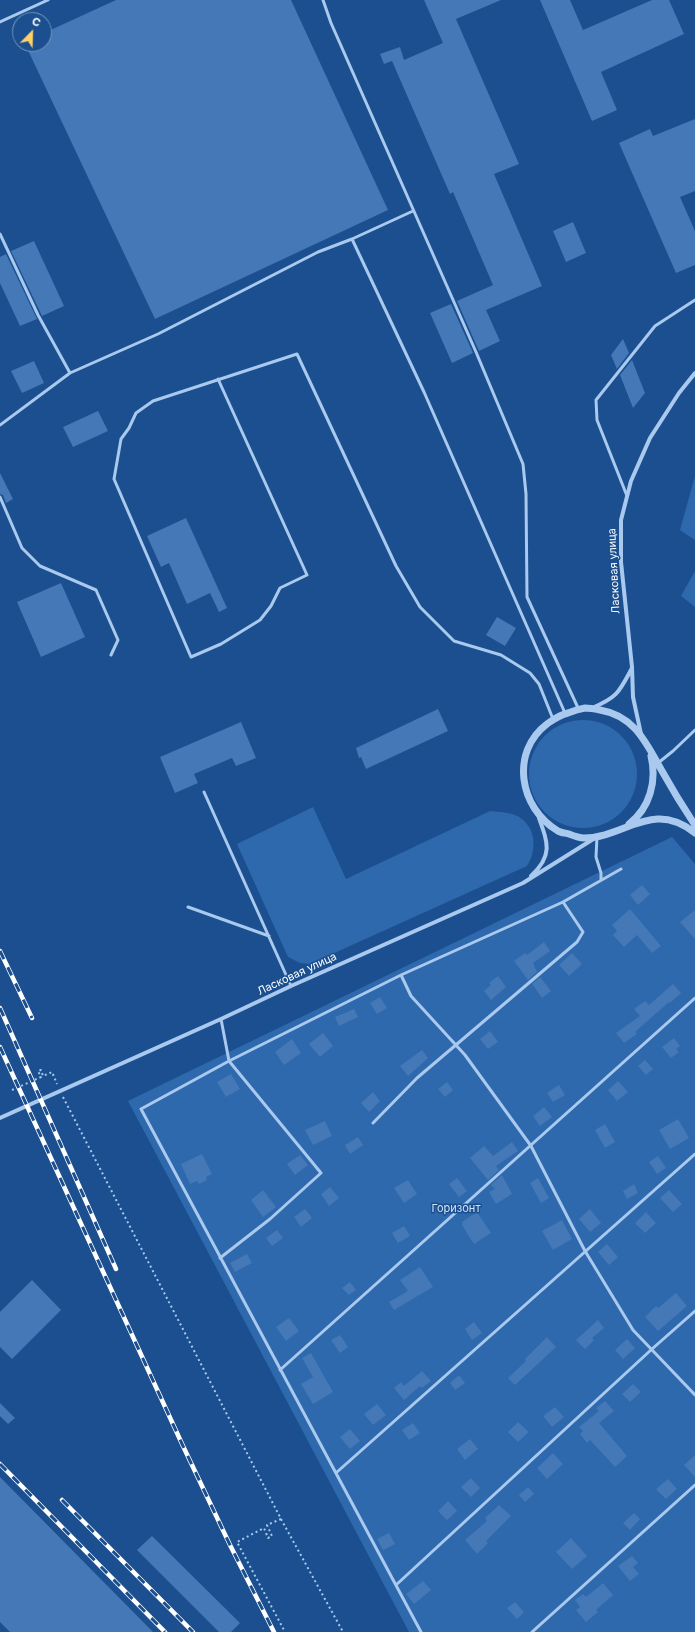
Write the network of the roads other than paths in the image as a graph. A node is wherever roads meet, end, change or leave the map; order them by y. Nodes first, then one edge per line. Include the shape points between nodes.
1 (48, 0) edge
2 (323, 0) edge
3 (0, 22) edge
4 (413, 211) junction
5 (0, 234) edge
6 (352, 239) junction
7 (695, 300) edge
8 (70, 373) junction
9 (695, 373) edge
10 (218, 379) junction
11 (0, 425) edge
12 (627, 496) junction
13 (0, 497) edge
14 (111, 656) dead end
15 (632, 668) junction
16 (591, 708) junction
17 (579, 710) junction
18 (565, 713) junction
19 (553, 720) junction
20 (695, 730) edge
21 (641, 735) junction
22 (649, 748) junction
23 (658, 764) junction
24 (204, 792) dead end
25 (539, 816) junction
26 (695, 825) edge
27 (624, 828) junction
28 (695, 833) edge
29 (597, 837) junction
30 (621, 869) dead end
31 (601, 880) junction
32 (523, 883) junction
33 (563, 902) junction
34 (188, 907) dead end
35 (269, 936) junction
36 (401, 976) junction
37 (291, 986) junction
38 (695, 998) edge
39 (221, 1019) junction
40 (455, 1045) junction
41 (230, 1061) junction
42 (0, 1118) edge
43 (372, 1123) dead end
44 (531, 1146) junction
45 (695, 1154) edge
46 (585, 1251) junction
47 (220, 1258) junction
48 (695, 1311) edge
49 (652, 1349) junction
50 (280, 1370) junction
51 (695, 1395) edge
52 (336, 1472) junction
53 (695, 1484) edge
54 (396, 1585) junction
55 (421, 1632) edge
56 (532, 1632) edge

1 - 3 lane
2 - 4 lane
4 - 6 lane
4 - 17 lane via 523,464 528,597
5 - 8 lane via 38,315
6 - 8 lane via 318,252 158,334
6 - 18 lane via 424,392
7 - 12 lane via 655,326 596,400 597,420
8 - 11 lane
9 - 12 street, Ласковая улица via 650,438 630,481
10 - 10 lane via 307,575 280,588 260,620 222,644 191,657 114,479 121,438 136,413 153,400
10 - 19 lane via 298,354 396,566 420,607 454,641 501,655 530,673 539,684
12 - 15 street, Ласковая улица via 621,520 621,562
13 - 14 lane via 22,548 40,566 96,590 118,640
15 - 16 street via 620,689 609,701
15 - 21 street, Ласковая улица via 633,697
16 - 17 street
16 - 21 street via 610,712 627,721
17 - 18 street
18 - 19 street
19 - 25 street via 539,730 527,750 523,773 527,796
20 - 23 lane
21 - 22 street
22 - 23 street
22 - 27 street via 654,767 652,787 646,805
23 - 26 street
24 - 35 lane
25 - 29 street via 558,831 582,838
25 - 32 street via 547,839 546,855 541,867
27 - 28 street via 662,818 687,826
27 - 29 street
29 - 31 lane via 596,857
29 - 32 street, Ласковая улица
30 - 31 lane
31 - 33 lane
32 - 37 street, Ласковая улица
33 - 36 lane
33 - 40 lane via 583,932 577,942
34 - 35 lane
35 - 37 lane
36 - 40 lane via 411,996
36 - 41 lane
37 - 39 street, Ласковая улица
38 - 44 lane
39 - 41 lane
39 - 42 street, Ласковая улица
40 - 43 lane
40 - 44 lane
41 - 47 lane via 140,1109
41 - 47 lane via 321,1173 270,1219
44 - 46 lane
44 - 50 lane
45 - 46 lane
46 - 49 lane via 633,1330
46 - 52 lane
47 - 50 lane
48 - 49 lane
49 - 51 lane
49 - 54 lane
50 - 52 lane
52 - 54 lane
53 - 56 lane
54 - 55 lane

